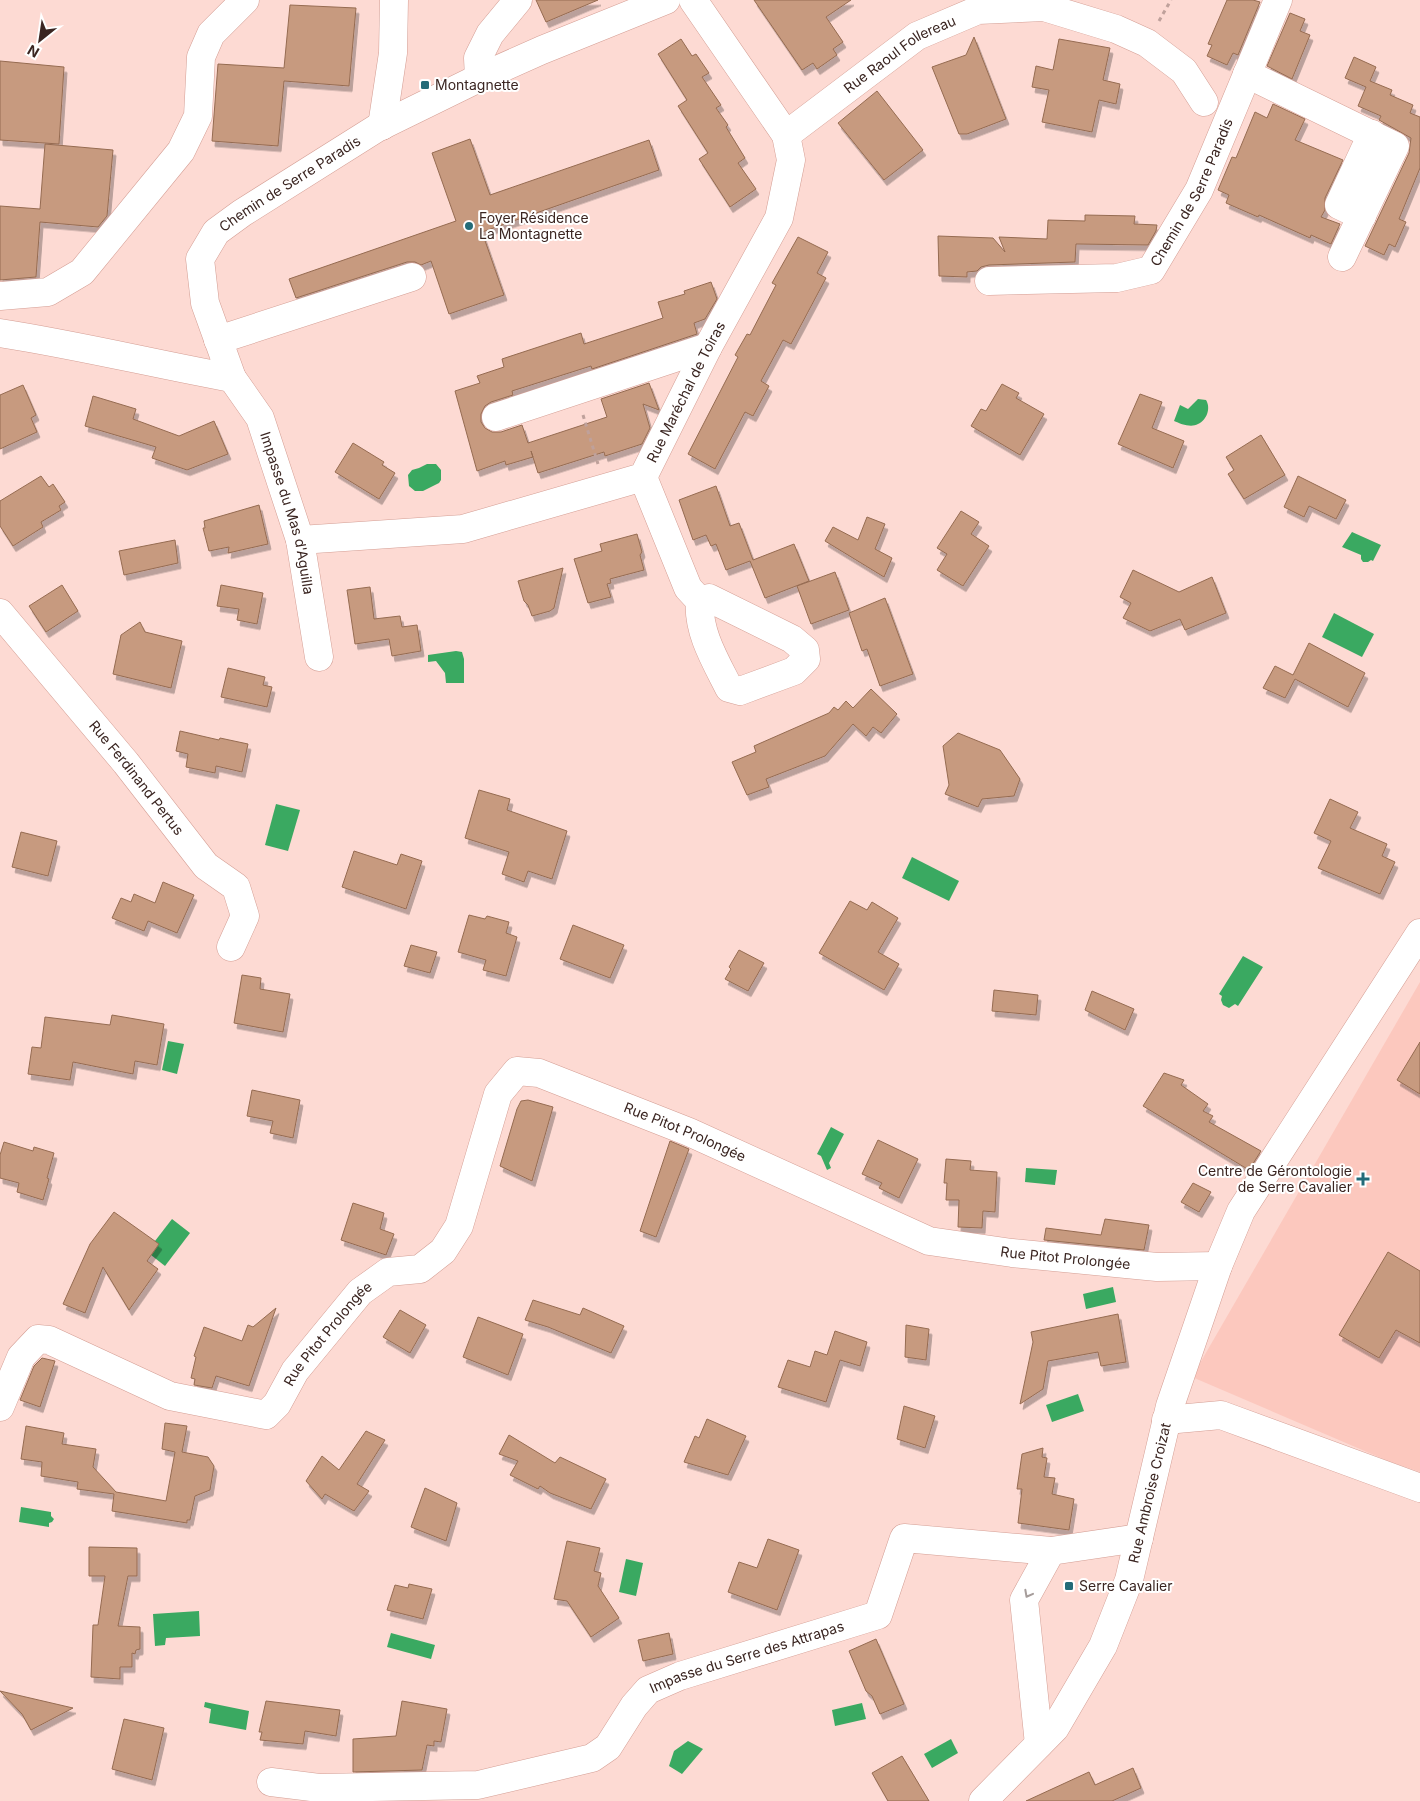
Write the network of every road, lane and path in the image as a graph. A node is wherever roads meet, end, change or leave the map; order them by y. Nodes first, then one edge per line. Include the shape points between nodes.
1 (245, 0) edge
2 (394, 0) edge
3 (518, 0) edge
4 (666, 0) edge
5 (693, 0) edge
6 (1278, 0) edge
7 (1247, 74) junction
8 (480, 78) junction
9 (1204, 102) dead end
10 (382, 126) junction
11 (786, 135) junction
12 (1342, 257) dead end
13 (412, 277) dead end
14 (989, 281) dead end
15 (0, 296) edge
16 (0, 333) edge
17 (218, 340) junction
18 (708, 347) junction
19 (232, 378) junction
20 (576, 392) junction
21 (496, 417) dead end
22 (643, 477) junction
23 (605, 488) junction
24 (300, 540) junction
25 (700, 601) dead end
26 (0, 613) edge
27 (319, 656) dead end
28 (1420, 933) edge
29 (231, 946) dead end
30 (1218, 1266) junction
31 (0, 1407) edge
32 (1166, 1420) junction
33 (1420, 1488) edge
34 (1139, 1538) junction
35 (1052, 1551) junction
36 (1039, 1744) junction
37 (271, 1782) dead end
38 (983, 1801) edge

1 - 15 street via 211,34 201,57 198,116 181,151 82,272 48,292
2 - 10 street via 393,54
3 - 8 street via 490,34 478,58
4 - 8 street, Chemin de Serre Paradis
5 - 11 street, Rue Maréchal de Toiras
6 - 7 street, Chemin de Serre Paradis
7 - 12 street via 1395,146
7 - 14 street, Chemin de Serre Paradis via 1199,190 1151,270 1117,278
8 - 10 street, Chemin de Serre Paradis
9 - 11 street, Rue Raoul Follereau via 1184,71 1147,43 1116,29 1044,7 978,10 917,36
10 - 17 street, Chemin de Serre Paradis via 216,232 200,258 204,303
11 - 18 street, Rue Maréchal de Toiras via 791,160 779,218
13 - 17 street
16 - 19 street
17 - 19 street, Chemin de Serre Paradis
18 - 20 street
18 - 22 street, Rue Maréchal de Toiras
19 - 24 street, Impasse du Mas d'Aguilla via 260,418
20 - 21 street
20 - 23 path
22 - 23 street, Rue Maréchal de Toiras
22 - 25 street via 688,588
23 - 24 street, Rue Maréchal de Toiras via 463,529
24 - 27 street, Impasse du Mas d'Aguilla
26 - 29 street, Rue Ferdinand Pertus via 126,763 206,866 236,887 245,916
28 - 30 street via 1241,1211
30 - 31 street, Rue Pitot Prolongée via 1157,1267 1012,1253 930,1241 688,1132 539,1073 517,1071 498,1094 459,1226 443,1251 420,1269 388,1272 360,1292 295,1371 277,1404 266,1416 170,1396 49,1340 38,1339 21,1357
30 - 32 street, Rue Ambroise Croizat
32 - 33 street via 1221,1415
32 - 34 street, Rue Ambroise Croizat
34 - 35 street, Impasse du Serre des Attrapas
34 - 36 street, Rue Ambroise Croizat via 1130,1580 1103,1646 1055,1728
35 -> 36 street via 1024,1600
35 - 37 street, Impasse du Serre des Attrapas via 904,1538 878,1615 680,1676 648,1690 608,1747 592,1758 478,1785 319,1788
36 - 38 street, Rue Ambroise Croizat

